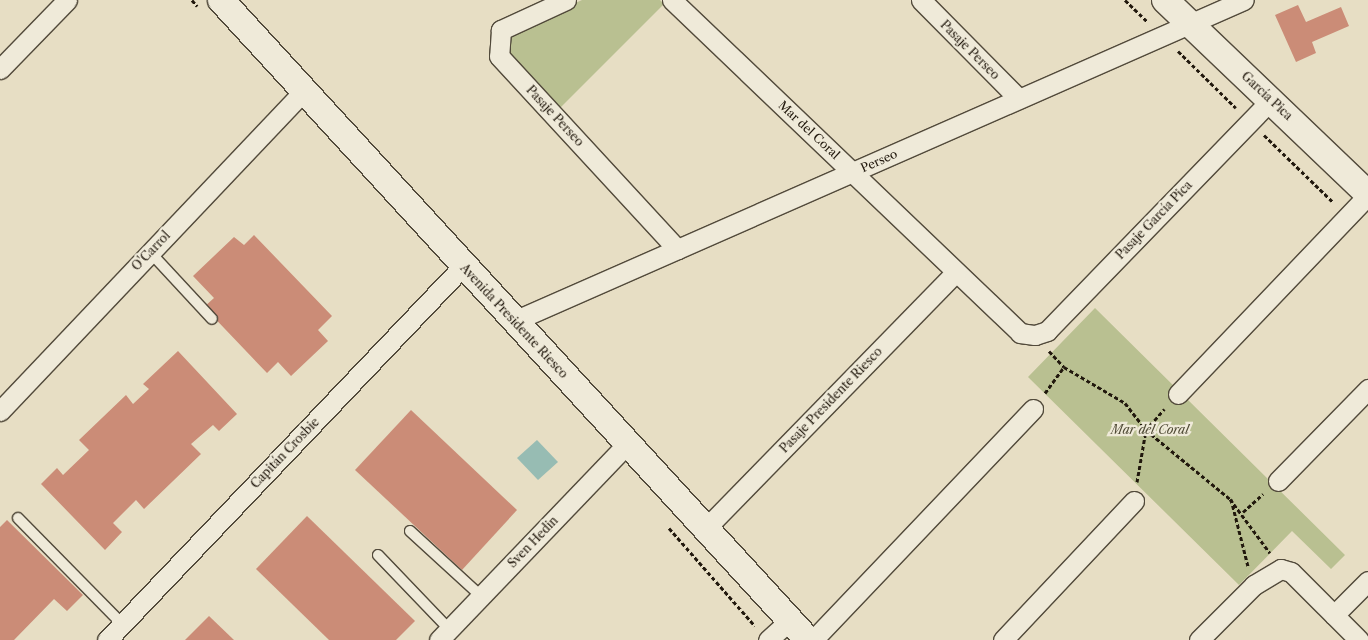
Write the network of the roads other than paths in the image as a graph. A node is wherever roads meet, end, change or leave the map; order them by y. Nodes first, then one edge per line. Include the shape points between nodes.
1 (67, 0) edge
2 (221, 0) edge
3 (566, 0) edge
4 (672, 0) edge
5 (921, 0) edge
6 (1164, 0) edge
7 (1244, 0) edge
8 (1189, 24) junction
9 (0, 69) edge
10 (303, 92) junction
11 (1019, 99) junction
12 (1271, 100) junction
13 (853, 172) junction
14 (1368, 195) edge
15 (677, 249) junction
16 (150, 252) junction
17 (463, 266) junction
18 (956, 272) junction
19 (212, 319) dead end
20 (514, 321) junction
21 (1035, 336) joint
22 (1368, 389) edge
23 (1178, 394) road end
24 (1033, 409) road end
25 (0, 411) edge
26 (627, 444) junction
27 (1278, 481) road end
28 (1134, 501) road end
29 (18, 518) dead end
30 (706, 529) junction
31 (410, 531) dead end
32 (378, 555) dead end
33 (1368, 581) edge
34 (481, 596) junction
35 (1334, 615) junction
36 (790, 620) junction
37 (122, 624) junction
38 (444, 634) edge
39 (107, 640) edge
40 (768, 640) edge
41 (808, 640) edge
42 (813, 640) edge
43 (1003, 640) edge
44 (1199, 640) edge
45 (1359, 640) edge

1 - 9 street
2 - 10 main road, Avenida Presidente Riesco
3 - 15 street, Pasaje Perseo via 501,30 499,56
4 - 13 street, Mar del Coral
5 - 11 street, Pasaje Perseo
6 - 8 main road, García Pica
7 - 8 street, Perseo
8 - 11 street, Perseo
8 - 12 main road, García Pica
10 - 16 street, O'Carrol
10 - 17 main road, Avenida Presidente Riesco
11 - 13 street, Perseo
12 - 14 main road, García Pica
12 - 21 street, Pasaje García Pica via 1047,331
13 - 15 street, Perseo
13 - 18 street, Mar del Coral
14 - 23 street
15 - 20 street, Perseo
16 - 19 lane
16 - 25 street, O'Carrol
17 - 20 main road, Avenida Presidente Riesco
17 - 37 street, Capitán Crosbie
18 - 21 street, Mar del Coral via 1020,333
18 - 30 street, Pasaje Presidente Riesco
20 - 26 main road, Avenida Presidente Riesco
22 - 27 street
24 - 42 street
26 - 30 main road, Avenida Presidente Riesco
26 - 34 street, Sven Hedin
28 - 43 street
29 - 37 lane
30 - 36 main road, Avenida Presidente Riesco
31 - 34 lane
32 - 38 lane
33 - 35 street
34 - 38 street, Sven Hedin
35 - 44 street via 1292,572 1281,570 1254,585
35 - 45 street
36 - 40 street
36 - 41 main road, Avenida Presidente Riesco
37 - 39 street, Capitán Crosbie

